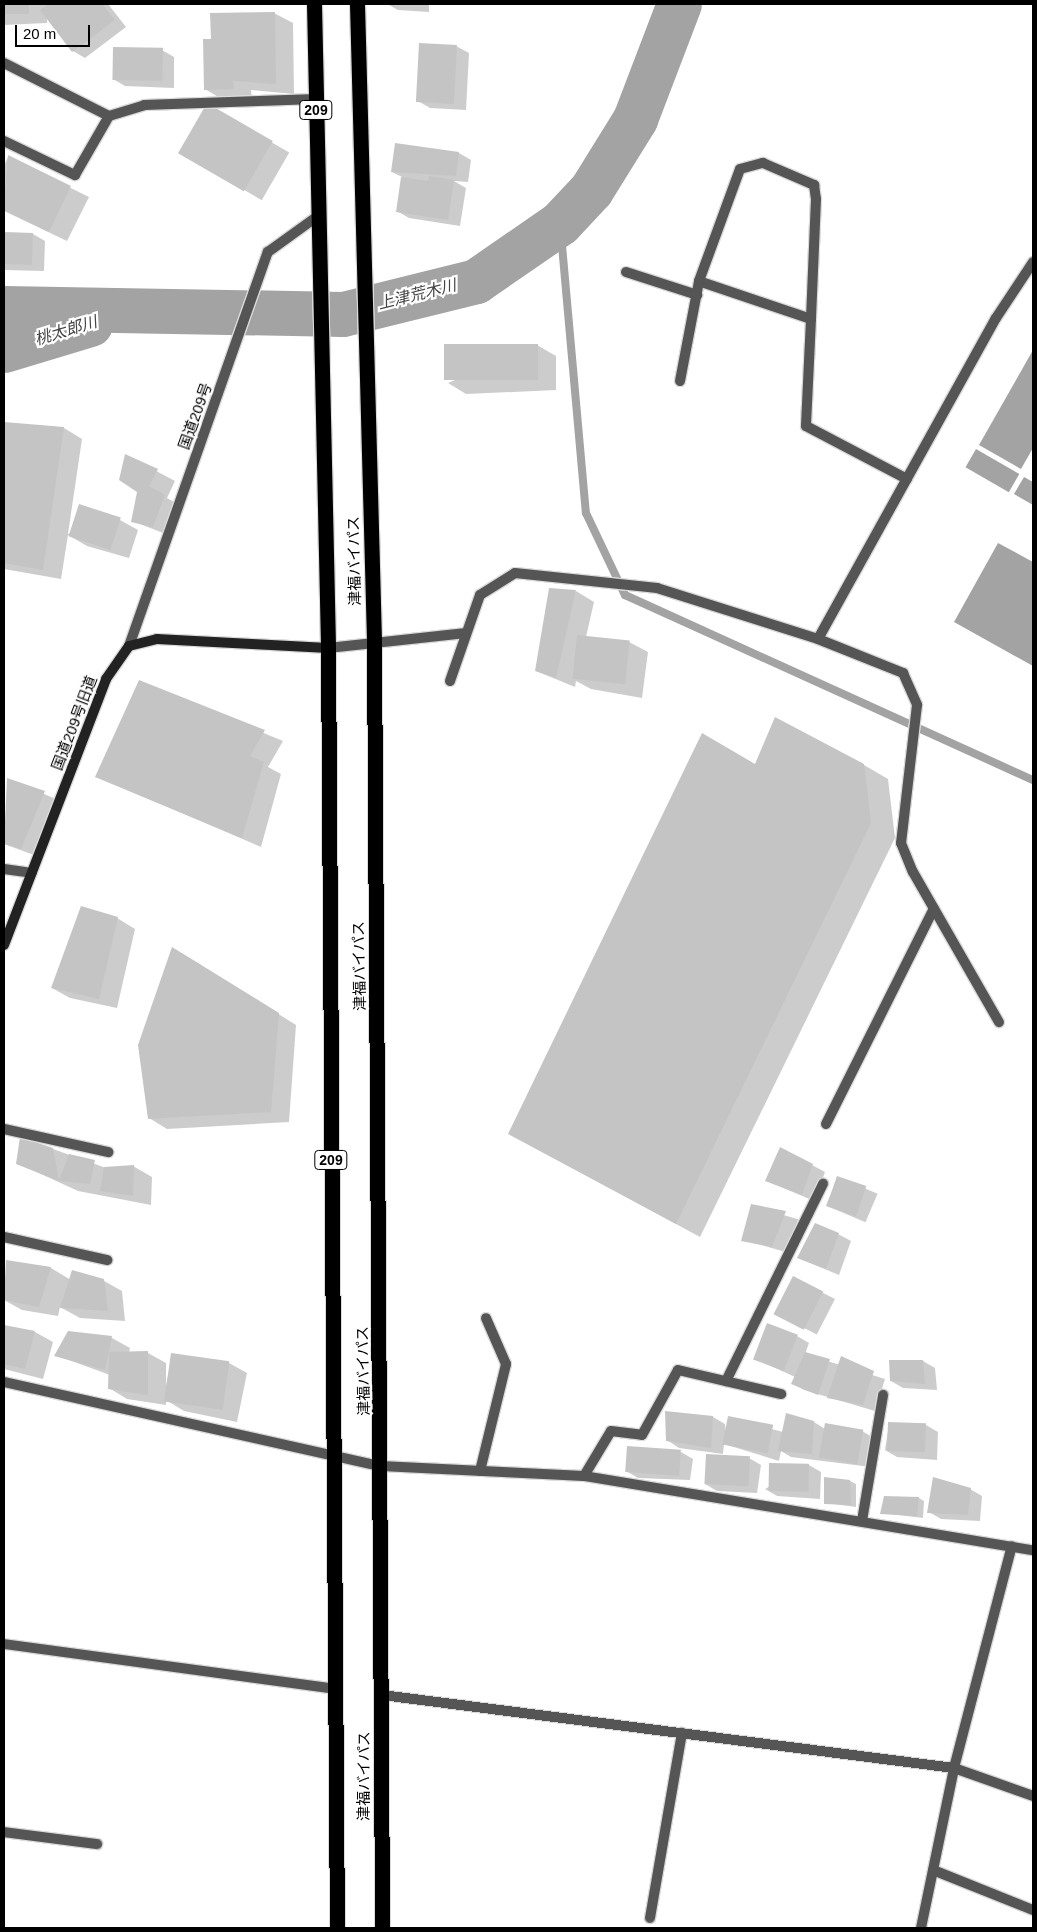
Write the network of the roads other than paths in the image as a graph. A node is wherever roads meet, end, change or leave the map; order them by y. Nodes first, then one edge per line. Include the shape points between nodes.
1 (314, 4) edge
2 (357, 4) edge
3 (4, 63) edge
4 (316, 99) junction
5 (109, 116) junction
6 (4, 141) edge
7 (318, 216) junction
8 (1033, 262) edge
9 (626, 272) dead end
10 (699, 281) junction
11 (697, 295) junction
12 (811, 319) junction
13 (680, 381) dead end
14 (908, 479) junction
15 (466, 633) junction
16 (818, 639) junction
17 (374, 642) junction
18 (128, 646) junction
19 (328, 648) junction
20 (450, 681) dead end
21 (4, 869) edge
22 (32, 873) junction
23 (934, 908) junction
24 (4, 945) edge
25 (999, 1022) dead end
26 (826, 1124) dead end
27 (4, 1129) edge
28 (108, 1152) dead end
29 (823, 1184) dead end
30 (4, 1236) edge
31 (106, 1260) dead end
32 (486, 1318) dead end
33 (726, 1381) junction
34 (4, 1382) edge
35 (781, 1394) dead end
36 (883, 1395) dead end
37 (333, 1457) junction
38 (381, 1466) junction
39 (480, 1471) junction
40 (584, 1476) junction
41 (862, 1521) junction
42 (1012, 1546) junction
43 (1033, 1550) edge
44 (4, 1644) edge
45 (337, 1689) junction
46 (382, 1695) junction
47 (682, 1733) junction
48 (954, 1768) junction
49 (1033, 1796) edge
50 (4, 1832) edge
51 (97, 1844) dead end
52 (933, 1870) junction
53 (1033, 1910) edge
54 (650, 1918) dead end
55 (337, 1928) edge
56 (382, 1928) edge
57 (921, 1928) edge

1 - 4 highway, 津福バイパス / 209
2 - 17 highway, 津福バイパス
3 - 5 street
4 - 5 street via 144,105
4 - 7 highway, 津福バイパス / 209
5 - 6 street via 75,175
7 - 18 street, 国道209号 via 268,252
7 - 19 highway, 津福バイパス / 209
8 - 14 street via 996,318
9 - 11 street
10 - 11 street
10 - 12 street
10 - 12 street via 740,169 763,163 814,185
11 - 13 street
12 - 14 street via 806,426
14 - 16 street
15 - 16 street via 480,595 515,573 658,588
15 - 17 street
15 - 20 street
16 - 23 street via 903,673 917,705 901,843
17 - 19 street
17 - 38 highway, 津福バイパス
18 - 19 street via 157,639
18 - 22 street, 国道209号旧道 via 106,679
19 - 37 highway, 津福バイパス / 209
21 - 22 street
22 - 24 street, 国道209号旧道
23 - 25 street
23 - 26 street
27 - 28 street
29 - 33 street
30 - 31 street
32 - 39 street via 506,1364
33 - 35 street
33 - 40 street via 678,1370 642,1435 611,1431
34 - 37 street
36 - 41 street
37 - 38 street
37 - 45 highway, 津福バイパス / 209
38 - 39 street
38 - 46 highway, 津福バイパス
39 - 40 street
40 - 41 street
41 - 42 street
42 - 43 street
42 - 48 street
44 - 45 street
45 - 55 highway, 津福バイパス / 209
46 - 47 street
46 - 56 highway, 津福バイパス
47 - 48 street
47 - 54 street
48 - 49 street
48 - 52 street
50 - 51 street
52 - 53 street
52 - 57 street

